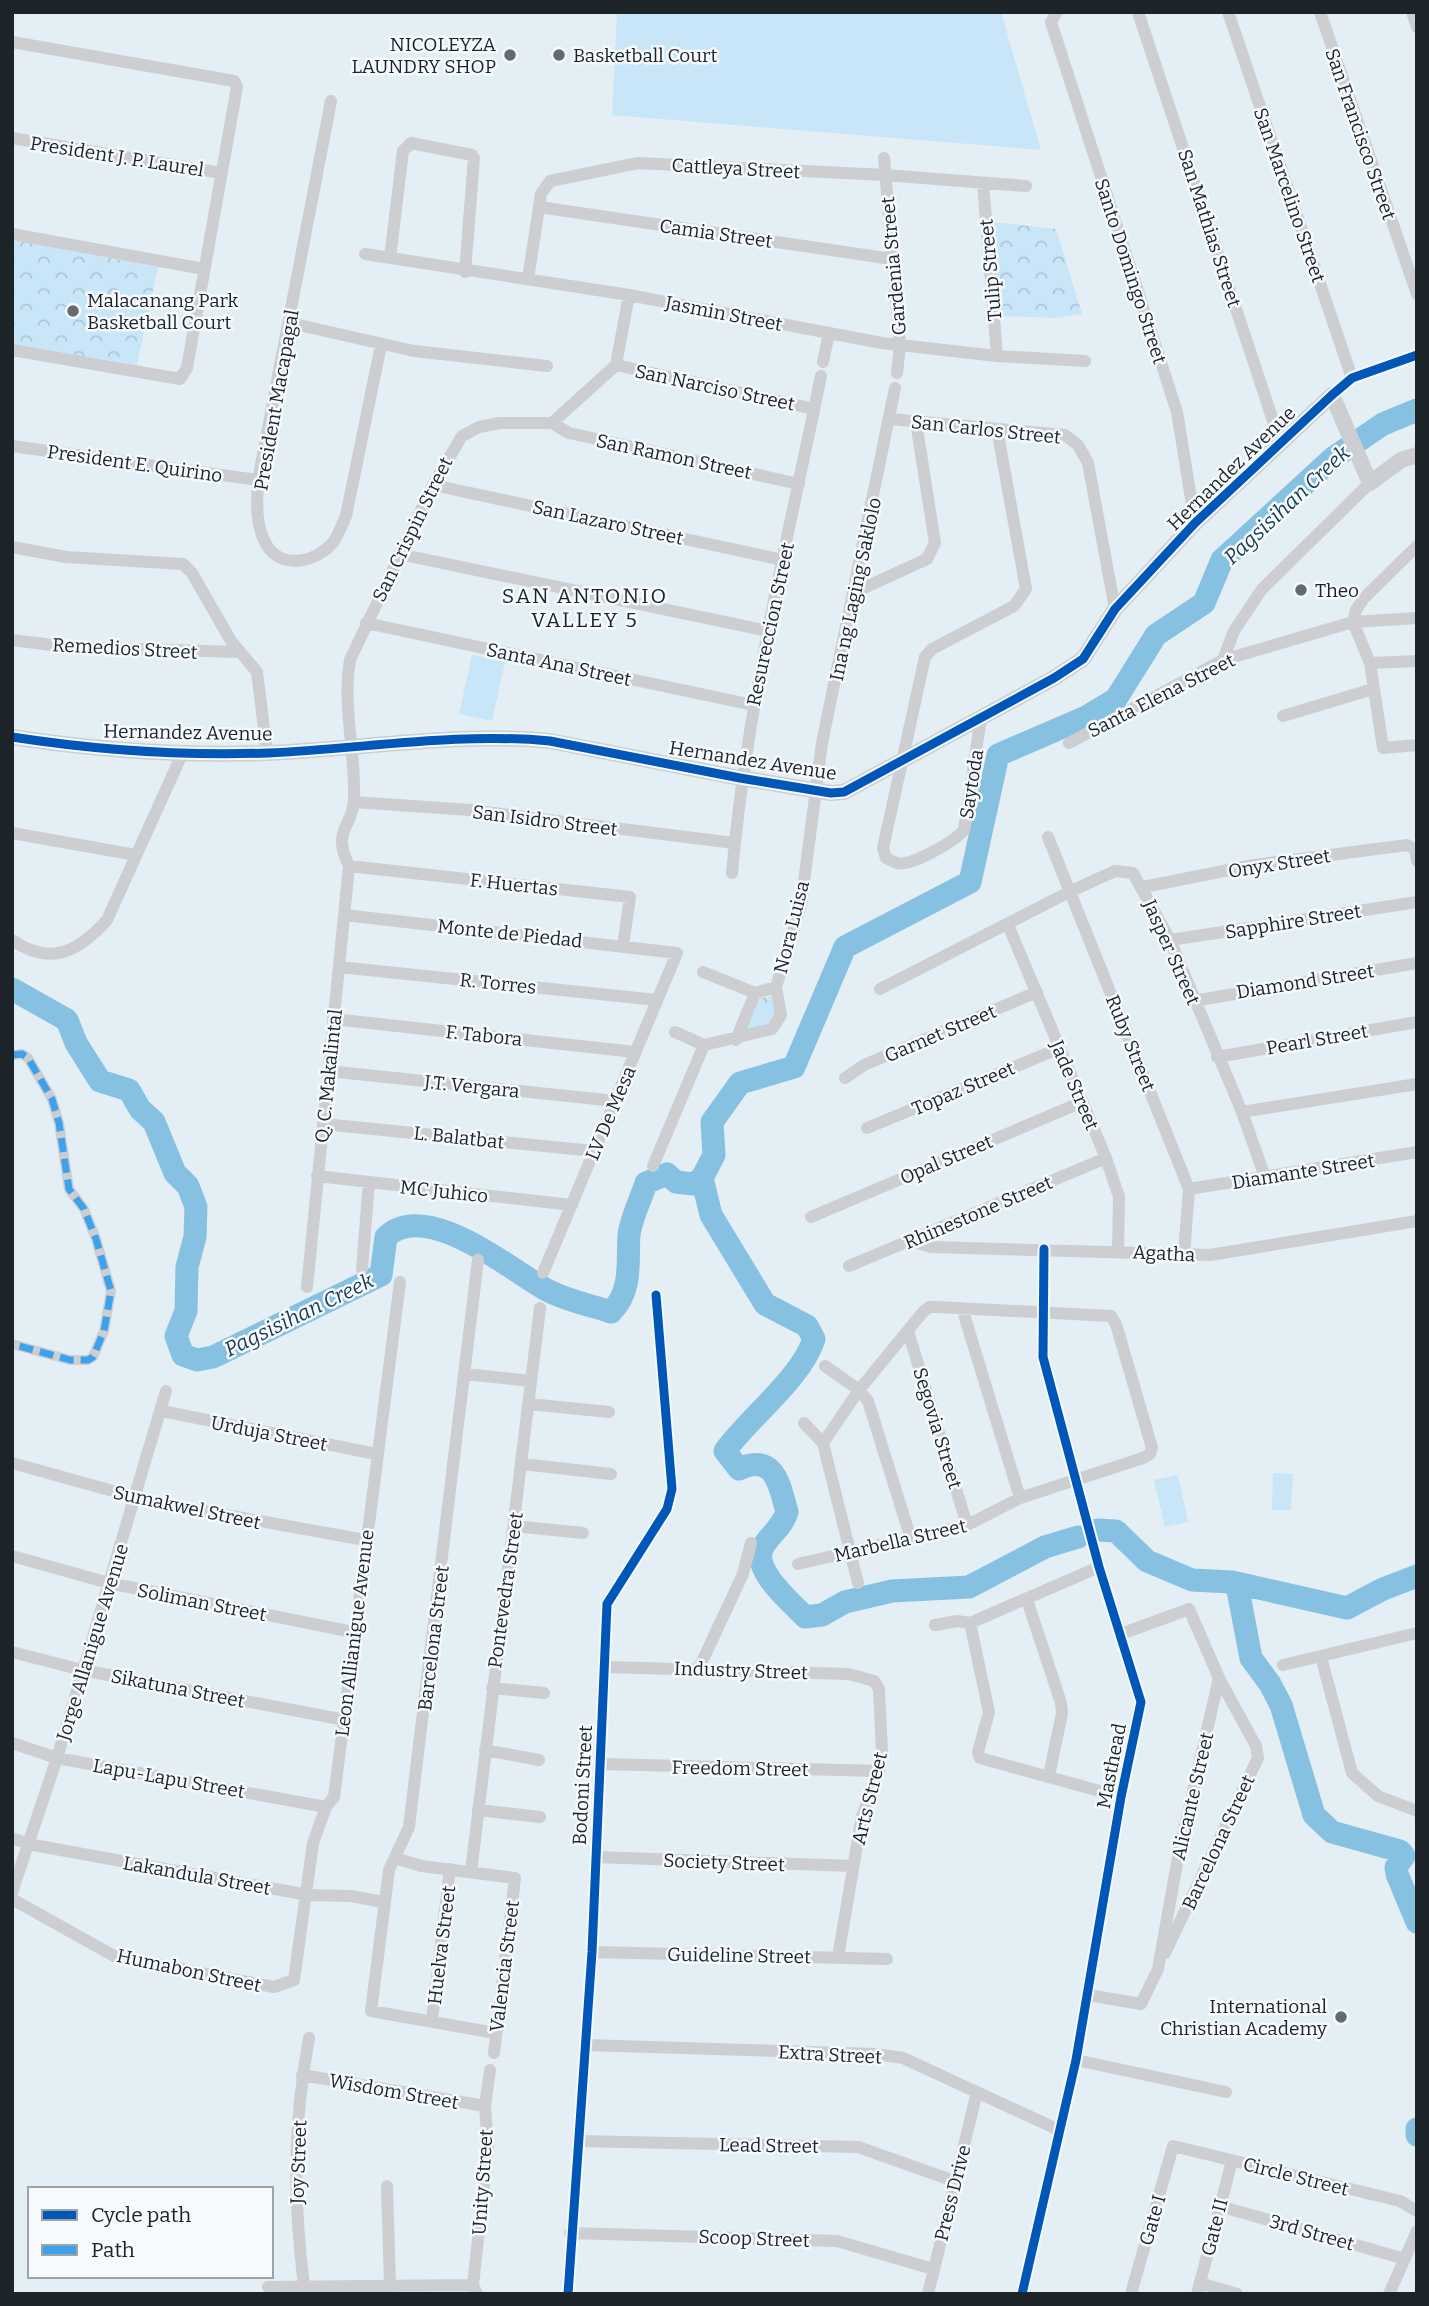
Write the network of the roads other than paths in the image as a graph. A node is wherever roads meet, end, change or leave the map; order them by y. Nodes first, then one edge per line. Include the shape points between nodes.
1 (1138, 12) edge
2 (1228, 12) edge
3 (1320, 12) edge
4 (1412, 12) edge
5 (1054, 17) edge
6 (1417, 27) edge
7 (12, 42) edge
8 (331, 101) dead end
9 (12, 138) edge
10 (884, 158) dead end
11 (221, 173) junction
12 (885, 175) junction
13 (983, 183) junction
14 (1026, 186) dead end
15 (539, 207) junction
16 (12, 234) edge
17 (365, 254) dead end
18 (390, 258) junction
19 (892, 259) junction
20 (204, 269) junction
21 (465, 272) junction
22 (528, 279) junction
23 (629, 295) junction
24 (1417, 295) edge
25 (290, 323) junction
26 (828, 333) junction
27 (381, 345) junction
28 (900, 345) junction
29 (12, 350) edge
30 (1417, 355) edge
31 (997, 356) junction
32 (1085, 360) dead end
33 (824, 362) dead end
34 (615, 365) junction
35 (547, 366) dead end
36 (897, 373) dead end
37 (821, 376) dead end
38 (1352, 378) junction
39 (895, 388) dead end
40 (1332, 395) junction
41 (814, 409) junction
42 (890, 419) junction
43 (916, 422) junction
44 (552, 423) junction
45 (997, 429) junction
46 (1281, 445) junction
47 (12, 446) edge
48 (1417, 455) edge
49 (258, 480) junction
50 (1370, 483) junction
51 (799, 484) junction
52 (433, 485) junction
53 (1195, 523) junction
54 (1417, 545) edge
55 (12, 547) edge
56 (399, 554) junction
57 (783, 560) junction
58 (855, 592) junction
59 (1115, 609) junction
60 (1417, 618) edge
61 (1353, 622) junction
62 (366, 623) junction
63 (768, 631) junction
64 (12, 640) edge
65 (239, 652) junction
66 (1223, 660) junction
67 (1417, 661) edge
68 (1370, 663) junction
69 (1373, 689) junction
70 (753, 705) junction
71 (1283, 716) dead end
72 (981, 718) junction
73 (12, 737) edge
74 (1069, 743) dead end
75 (350, 745) junction
76 (1417, 746) edge
77 (183, 751) junction
78 (267, 753) junction
79 (902, 761) junction
80 (740, 778) junction
81 (815, 789) junction
82 (354, 802) junction
83 (12, 833) edge
84 (1048, 836) dead end
85 (734, 843) junction
86 (136, 855) junction
87 (1416, 855) edge
88 (349, 866) junction
89 (732, 873) dead end
90 (1143, 887) junction
91 (1071, 891) junction
92 (1417, 902) edge
93 (344, 915) junction
94 (1008, 925) junction
95 (12, 940) edge
96 (1170, 940) junction
97 (623, 946) junction
98 (677, 953) joint
99 (1417, 962) edge
100 (339, 967) junction
101 (703, 972) dead end
102 (776, 988) junction
103 (880, 989) dead end
104 (1037, 992) junction
105 (755, 993) junction
106 (657, 1000) junction
107 (1193, 1001) junction
108 (333, 1019) junction
109 (1417, 1022) edge
110 (675, 1032) dead end
111 (736, 1040) junction
112 (704, 1045) junction
113 (1060, 1048) junction
114 (635, 1052) junction
115 (12, 1055) edge
116 (1217, 1057) junction
117 (328, 1071) junction
118 (845, 1078) dead end
119 (1417, 1084) edge
120 (615, 1101) junction
121 (1082, 1102) junction
122 (1242, 1112) junction
123 (323, 1124) junction
124 (867, 1128) dead end
125 (594, 1151) junction
126 (1417, 1152) edge
127 (1106, 1158) junction
128 (653, 1166) dead end
129 (317, 1176) junction
130 (1265, 1177) junction
131 (369, 1182) junction
132 (1189, 1189) junction
133 (572, 1205) junction
134 (811, 1216) dead end
135 (1417, 1221) edge
136 (910, 1241) junction
137 (1044, 1249) junction
138 (1118, 1251) junction
139 (1184, 1254) junction
140 (478, 1260) dead end
141 (849, 1266) dead end
142 (362, 1269) dead end
143 (543, 1273) dead end
144 (400, 1282) dead end
145 (307, 1287) dead end
146 (656, 1295) dead end
147 (540, 1308) dead end
148 (962, 1308) junction
149 (1041, 1311) junction
150 (908, 1331) junction
151 (12, 1344) edge
152 (825, 1366) dead end
153 (465, 1374) junction
154 (531, 1381) junction
155 (859, 1390) junction
156 (166, 1391) dead end
157 (529, 1404) junction
158 (162, 1411) junction
159 (609, 1412) dead end
160 (804, 1423) dead end
161 (823, 1443) junction
162 (376, 1454) junction
163 (12, 1463) edge
164 (522, 1464) junction
165 (611, 1474) dead end
166 (1076, 1478) junction
167 (135, 1498) junction
168 (1020, 1498) junction
169 (967, 1525) junction
170 (514, 1526) junction
171 (583, 1533) dead end
172 (911, 1539) junction
173 (365, 1540) junction
174 (751, 1543) dead end
175 (850, 1552) junction
176 (12, 1556) edge
177 (799, 1564) dead end
178 (1099, 1567) junction
179 (109, 1583) junction
180 (858, 1583) dead end
181 (1027, 1600) junction
182 (970, 1623) junction
183 (935, 1625) dead end
184 (353, 1632) junction
185 (1417, 1633) edge
186 (1121, 1634) junction
187 (12, 1652) edge
188 (1321, 1657) junction
189 (1283, 1665) dead end
190 (606, 1667) junction
191 (699, 1668) junction
192 (82, 1670) junction
193 (1219, 1678) junction
194 (874, 1681) joint
195 (492, 1688) junction
196 (544, 1693) dead end
197 (345, 1720) junction
198 (12, 1743) edge
199 (485, 1750) junction
200 (57, 1758) junction
201 (539, 1760) dead end
202 (600, 1764) junction
203 (879, 1771) junction
204 (1049, 1776) junction
205 (1121, 1797) junction
206 (326, 1807) junction
207 (478, 1810) junction
208 (1417, 1811) edge
209 (540, 1817) dead end
210 (12, 1838) edge
211 (28, 1844) junction
212 (596, 1857) junction
213 (395, 1858) junction
214 (853, 1866) junction
215 (450, 1870) junction
216 (471, 1872) junction
217 (12, 1892) edge
218 (308, 1895) junction
219 (12, 1899) edge
220 (383, 1902) junction
221 (592, 1952) junction
222 (838, 1957) junction
223 (887, 1959) dead end
224 (1158, 1969) junction
225 (294, 1980) joint
226 (1088, 1995) junction
227 (432, 2021) junction
228 (495, 2033) junction
229 (309, 2038) dead end
230 (585, 2045) junction
231 (494, 2053) dead end
232 (1076, 2060) junction
233 (490, 2070) dead end
234 (302, 2075) junction
235 (978, 2092) junction
236 (1226, 2092) dead end
237 (485, 2106) junction
238 (1059, 2130) junction
239 (579, 2141) junction
240 (1173, 2146) joint
241 (1232, 2161) junction
242 (954, 2181) junction
243 (387, 2186) dead end
244 (1219, 2206) junction
245 (1417, 2211) edge
246 (1417, 2231) edge
247 (570, 2233) junction
248 (1405, 2259) junction
249 (933, 2269) junction
250 (390, 2285) junction
251 (304, 2286) junction
252 (268, 2287) dead end
253 (475, 2289) edge
254 (1198, 2289) edge
255 (568, 2294) edge
256 (928, 2294) edge
257 (1022, 2294) edge
258 (1131, 2294) edge
259 (1237, 2294) edge
260 (1390, 2294) edge

1 - 46 street, San Mathias Street
2 - 38 street, San Marcelino Street
3 - 24 street, San Francisco Street
4 - 6 street
5 - 53 street, Santo Domingo Street via 1177,412
7 - 11 street via 234,81 237,86
8 - 25 street, President Macapagal
9 - 11 street, President J. P. Laurel
10 - 12 street, Gardenia Street
11 - 20 street
12 - 13 street, Cattleya Street
12 - 15 street, Cattleya Street via 638,163 550,181
12 - 19 street, Gardenia Street
13 - 14 street, Cattleya Street
13 - 31 street, Tulip Street
15 - 19 street, Camia Street
15 - 22 street, Cattleya Street
16 - 20 street
17 - 18 street, Jasmin Street
18 - 21 street, Jasmin Street
18 - 21 street via 403,151 411,143 474,158
19 - 28 street, Gardenia Street
20 - 29 street via 187,368 180,379
21 - 22 street, Jasmin Street
22 - 23 street, Jasmin Street
23 - 26 street, Jasmin Street
23 - 34 street
25 - 27 street
25 - 49 street, President Macapagal
26 - 28 street, Jasmin Street
26 - 33 street
27 - 35 street
27 - 49 street, President Macapagal via 346,516 334,540 315,557 277,558 259,527
28 - 31 street, Jasmin Street
28 - 36 street, Gardenia Street
30 - 38 street, Hernandez Avenue
31 - 32 street, Jasmin Street
34 - 41 street, San Narciso Street
34 - 44 street
37 - 41 street, Resureccion Street
38 - 40 street, Hernandez Avenue
39 - 42 street, Ina ng Laging Saklolo
40 - 46 street, Hernandez Avenue
40 - 50 street
41 - 51 street, Resureccion Street
42 - 43 street, San Carlos Street
42 - 58 street, Ina ng Laging Saklolo
43 - 45 street, San Carlos Street
43 - 58 street via 935,543 927,559
44 - 51 street, San Ramon Street via 569,433
44 - 52 street, San Crispin Street via 479,427 462,436
45 - 59 street, San Carlos Street via 1065,435 1078,445 1088,463
45 - 79 street via 1027,589 1014,606 925,657
46 - 53 street, Hernandez Avenue
47 - 49 street, President E. Quirino
48 - 50 street via 1401,460
50 - 66 street via 1262,589 1234,631
51 - 57 street, Resureccion Street
52 - 56 street, San Crispin Street
52 - 57 street, San Lazaro Street
53 - 59 street, Hernandez Avenue
54 - 61 street via 1364,598
55 - 65 street via 66,557 183,564
56 - 62 street, San Crispin Street
56 - 63 street
57 - 63 street, Resureccion Street
58 - 81 street, Ina ng Laging Saklolo
59 - 72 street, Hernandez Avenue via 1083,659
60 - 61 street, Santa Elena Street
61 - 66 street, Santa Elena Street
61 - 68 street
62 - 70 street, Santa Ana Street
62 - 75 street, San Crispin Street via 346,681
63 - 70 street, Resureccion Street
64 - 65 street, Remedios Street
65 - 78 street via 257,673
66 - 74 street, Santa Elena Street
67 - 68 street
68 - 69 street
69 - 71 street
69 - 76 street via 1383,748
70 - 80 street, Resureccion Street
72 - 79 street, Hernandez Avenue
72 - 79 street, Saytoda via 964,830 957,839 898,864 886,858 883,848
73 - 77 street, Hernandez Avenue via 78,747
75 - 78 street, Hernandez Avenue
75 - 80 street, Hernandez Avenue via 508,737
75 - 82 street, San Crispin Street
77 - 78 street, Hernandez Avenue
77 - 86 street
79 - 81 street, Hernandez Avenue via 844,792
80 - 81 street, Hernandez Avenue
80 - 85 street, Resureccion Street
81 - 102 street, Nora Luisa via 801,905
82 - 85 street, San Isidro Street via 470,810
82 - 88 street, Q. C. Makalintal via 341,835
83 - 86 street
84 - 91 street, Ruby Street
85 - 89 street, Resureccion Street
86 - 95 street via 107,920 86,943 63,952 42,953
87 - 90 street, Onyx Street via 1407,845 1254,865
88 - 93 street, Q. C. Makalintal
88 - 97 street, F. Huertas via 631,897
90 - 91 street, Jasper Street via 1133,873 1115,871
90 - 96 street, Jasper Street
91 - 94 street, Jasper Street
91 - 132 street, Ruby Street
92 - 96 street, Sapphire Street
93 - 97 street, Monte de Piedad
93 - 100 street, Q. C. Makalintal
94 - 103 street, Jasper Street
94 - 104 street, Jade Street
96 - 107 street, Jasper Street
97 - 98 street, Monte de Piedad
98 - 106 street, LV De Mesa
99 - 107 street, Diamond Street
100 - 106 street, R. Torres
100 - 108 street, Q. C. Makalintal
101 - 105 street
102 - 105 street
102 - 111 street, Nora Luisa via 781,1002 777,1023 772,1029
104 - 113 street, Jade Street
104 - 118 street, Garnet Street via 864,1065
105 - 111 street
106 - 114 street, LV De Mesa
107 - 116 street, Jasper Street
108 - 114 street, F. Tabora
108 - 117 street, Q. C. Makalintal
109 - 116 street, Pearl Street
110 - 112 street
111 - 112 street, Nora Luisa
112 - 128 street
113 - 121 street, Jade Street
113 - 124 street, Topaz Street
114 - 120 street, LV De Mesa
115 - 151 street via 28,1058 52,1100 69,1189 84,1209 111,1291 104,1331 88,1360 69,1360
116 - 122 street, Jasper Street
117 - 120 street, J.T. Vergara
117 - 123 street, Q. C. Makalintal
119 - 122 street
120 - 125 street, LV De Mesa
121 - 127 street, Jade Street
121 - 134 street, Opal Street
122 - 130 street, Jasper Street
123 - 125 street, L. Balatbat
123 - 129 street, Q. C. Makalintal
125 - 133 street, LV De Mesa
126 - 130 street, Diamante Street
127 - 136 street, Rhinestone Street
127 - 138 street, Jade Street via 1119,1197
129 - 131 street, MC Juhico
129 - 145 street, Q. C. Makalintal
130 - 132 street, Diamante Street
131 - 133 street, MC Juhico
131 - 142 street
132 - 139 street, Ruby Street
133 - 143 street, LV De Mesa
135 - 139 street, Agatha via 1210,1255
136 - 137 street, Agatha via 931,1247
136 - 141 street, Rhinestone Street
137 - 138 street, Agatha
137 - 149 street, Masthead
138 - 139 street, Agatha
140 - 153 street, Barcelona Street
144 - 162 street, Leon Allianigue Avenue
146 - 190 street, Bodoni Street via 672,1489 667,1509 607,1604
147 - 154 street, Pontevedra Street
148 - 149 street
148 - 150 street via 929,1307
148 - 168 street
149 - 166 street, Masthead via 1043,1357
149 - 166 street, Marbella Street via 1111,1316 1152,1448 1143,1458
150 - 155 street
150 - 169 street, Segovia Street
152 - 155 street
153 - 154 street
153 - 213 street, Barcelona Street via 409,1827
154 - 157 street, Pontevedra Street
155 - 161 street
155 - 172 street via 868,1401
156 - 158 street, Jorge Allanigue Avenue
157 - 159 street
157 - 164 street, Pontevedra Street
158 - 162 street, Urduja Street
158 - 167 street, Jorge Allanigue Avenue
160 - 161 street
161 - 175 street
162 - 173 street, Leon Allianigue Avenue
163 - 167 street, Sumakwel Street
164 - 165 street
164 - 170 street, Pontevedra Street
166 - 168 street, Marbella Street
166 - 178 street, Masthead
167 - 173 street, Sumakwel Street
167 - 179 street, Jorge Allanigue Avenue
168 - 169 street, Marbella Street
169 - 172 street, Marbella Street
170 - 171 street
170 - 195 street, Pontevedra Street
172 - 175 street, Marbella Street
173 - 184 street, Leon Allianigue Avenue
174 - 191 street via 743,1574
175 - 177 street, Marbella Street
175 - 180 street
176 - 179 street, Soliman Street
178 - 181 street
178 - 186 street, Masthead
179 - 184 street, Soliman Street
179 - 192 street, Jorge Allanigue Avenue
181 - 182 street
181 - 204 street via 1061,1703
182 - 183 street
182 - 204 street via 989,1712 980,1758
184 - 197 street, Leon Allianigue Avenue
185 - 188 street
186 - 193 street via 1189,1609
186 - 205 street, Masthead via 1141,1702
187 - 192 street, Sikatuna Street
188 - 189 street
188 - 208 street via 1352,1773 1378,1796
190 - 191 street, Industry Street
190 - 202 street, Bodoni Street
191 - 194 street, Industry Street via 849,1674
192 - 197 street, Sikatuna Street
192 - 200 street, Jorge Allanigue Avenue
193 - 224 street, Alicante Street
193 - 224 street, Barcelona Street via 1258,1758
194 - 203 street, Arts Street via 881,1716
195 - 196 street
195 - 199 street, Pontevedra Street
197 - 206 street, Leon Allianigue Avenue via 334,1797
198 - 200 street, Lapu-Lapu Street
199 - 201 street
199 - 207 street, Pontevedra Street
200 - 206 street, Lapu-Lapu Street
200 - 211 street, Jorge Allanigue Avenue
202 - 203 street, Freedom Street
202 - 212 street, Bodoni Street
203 - 214 street, Arts Street via 862,1816
204 - 205 street
205 - 226 street, Masthead
206 - 218 street, Leon Allianigue Avenue via 313,1843
207 - 209 street
207 - 216 street, Pontevedra Street
210 - 211 street, Lakandula Street
211 - 217 street, Jorge Allanigue Avenue
211 - 218 street, Lakandula Street
212 - 214 street, Society Street
212 - 221 street, Bodoni Street
213 - 215 street
213 - 220 street, Barcelona Street via 388,1870
214 - 222 street, Arts Street
215 - 216 street
215 - 227 street, Huelva Street
216 - 228 street, Valencia Street via 515,1878
218 - 220 street, Lakandula Street
218 - 225 street, Leon Allianigue Avenue
219 - 225 street, Humabon Street via 114,1956 274,1987
220 - 227 street, Barcelona Street via 372,2011
221 - 222 street, Guideline Street
221 - 230 street, Bodoni Street
222 - 223 street, Guideline Street
224 - 226 street, Alicante Street via 1141,2004
226 - 232 street, Masthead
227 - 228 street
228 - 231 street, Valencia Street
229 - 234 street, Joy Street
230 - 235 street, Extra Street via 875,2054 903,2058
230 - 239 street, Bodoni Street
232 - 236 street
232 - 238 street, Masthead
233 - 237 street, Unity Street
234 - 237 street, Wisdom Street
234 - 251 street, Joy Street via 294,2173
235 - 238 street, Extra Street
235 - 242 street, Press Drive
237 - 253 street, Unity Street via 488,2148
238 - 257 street, Masthead
239 - 242 street, Lead Street via 858,2147
239 - 247 street, Bodoni Street
240 - 241 street, Circle Street
240 - 258 street, Gate I
241 - 244 street, Gate II
241 - 245 street, Circle Street via 1400,2202
242 - 249 street, Press Drive
243 - 250 street
244 - 248 street, 3rd Street
244 - 254 street, Gate II
246 - 248 street
247 - 249 street, Scoop Street via 837,2241
247 - 255 street, Bodoni Street
248 - 260 street
249 - 256 street, Press Drive
250 - 251 street
250 - 253 street
251 - 252 street
254 - 259 street

